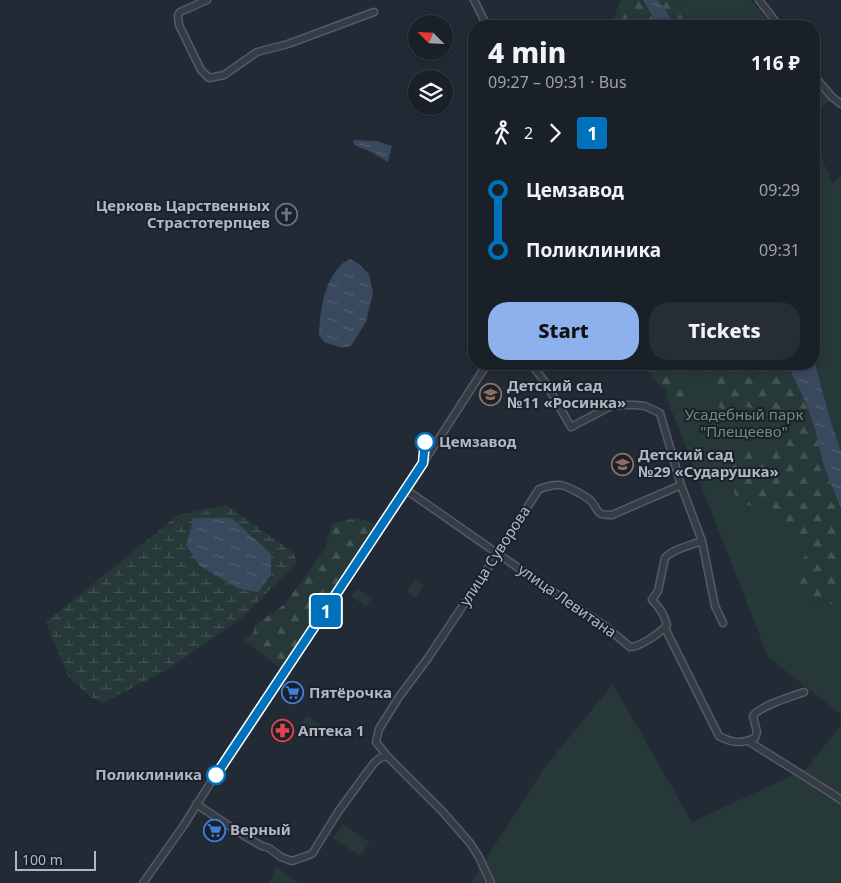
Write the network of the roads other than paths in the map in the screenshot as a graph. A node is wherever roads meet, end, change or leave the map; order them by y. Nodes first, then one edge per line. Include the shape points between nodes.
1 (207, 0) edge
2 (474, 0) edge
3 (759, 0) edge
4 (374, 12) dead end
5 (484, 20) edge
6 (774, 20) edge
7 (820, 83) edge
8 (841, 104) edge
9 (483, 370) edge
10 (536, 370) edge
11 (681, 485) junction
12 (405, 489) junction
13 (702, 541) junction
14 (498, 553) junction
15 (723, 623) dead end
16 (665, 628) junction
17 (804, 692) dead end
18 (748, 741) junction
19 (388, 756) junction
20 (841, 800) edge
21 (196, 804) junction
22 (143, 883) edge
23 (491, 883) edge

1 - 4 street via 180,12 178,16 179,25 201,70 209,78 224,75 257,52
2 - 5 street
3 - 6 street
7 - 8 street
9 - 12 street
10 - 11 street via 571,427 613,405 635,404 660,413
11 - 13 street
11 - 14 street, улица Суворова via 612,515 597,512 590,500 568,487 558,484 539,489
12 - 14 street, улица Левитана
12 - 21 street
13 - 15 street via 715,606
13 - 16 street via 665,558 658,591 652,600 664,616
14 - 16 street, улица Левитана via 605,626 630,647
14 - 19 street, улица Суворова via 379,729 376,742
16 - 18 street via 719,736 735,742
17 - 18 street via 757,711 753,716 757,732 755,738
18 - 20 street
19 - 21 street via 374,763 312,854 292,861 246,837
19 - 23 street via 470,843
21 - 22 street

